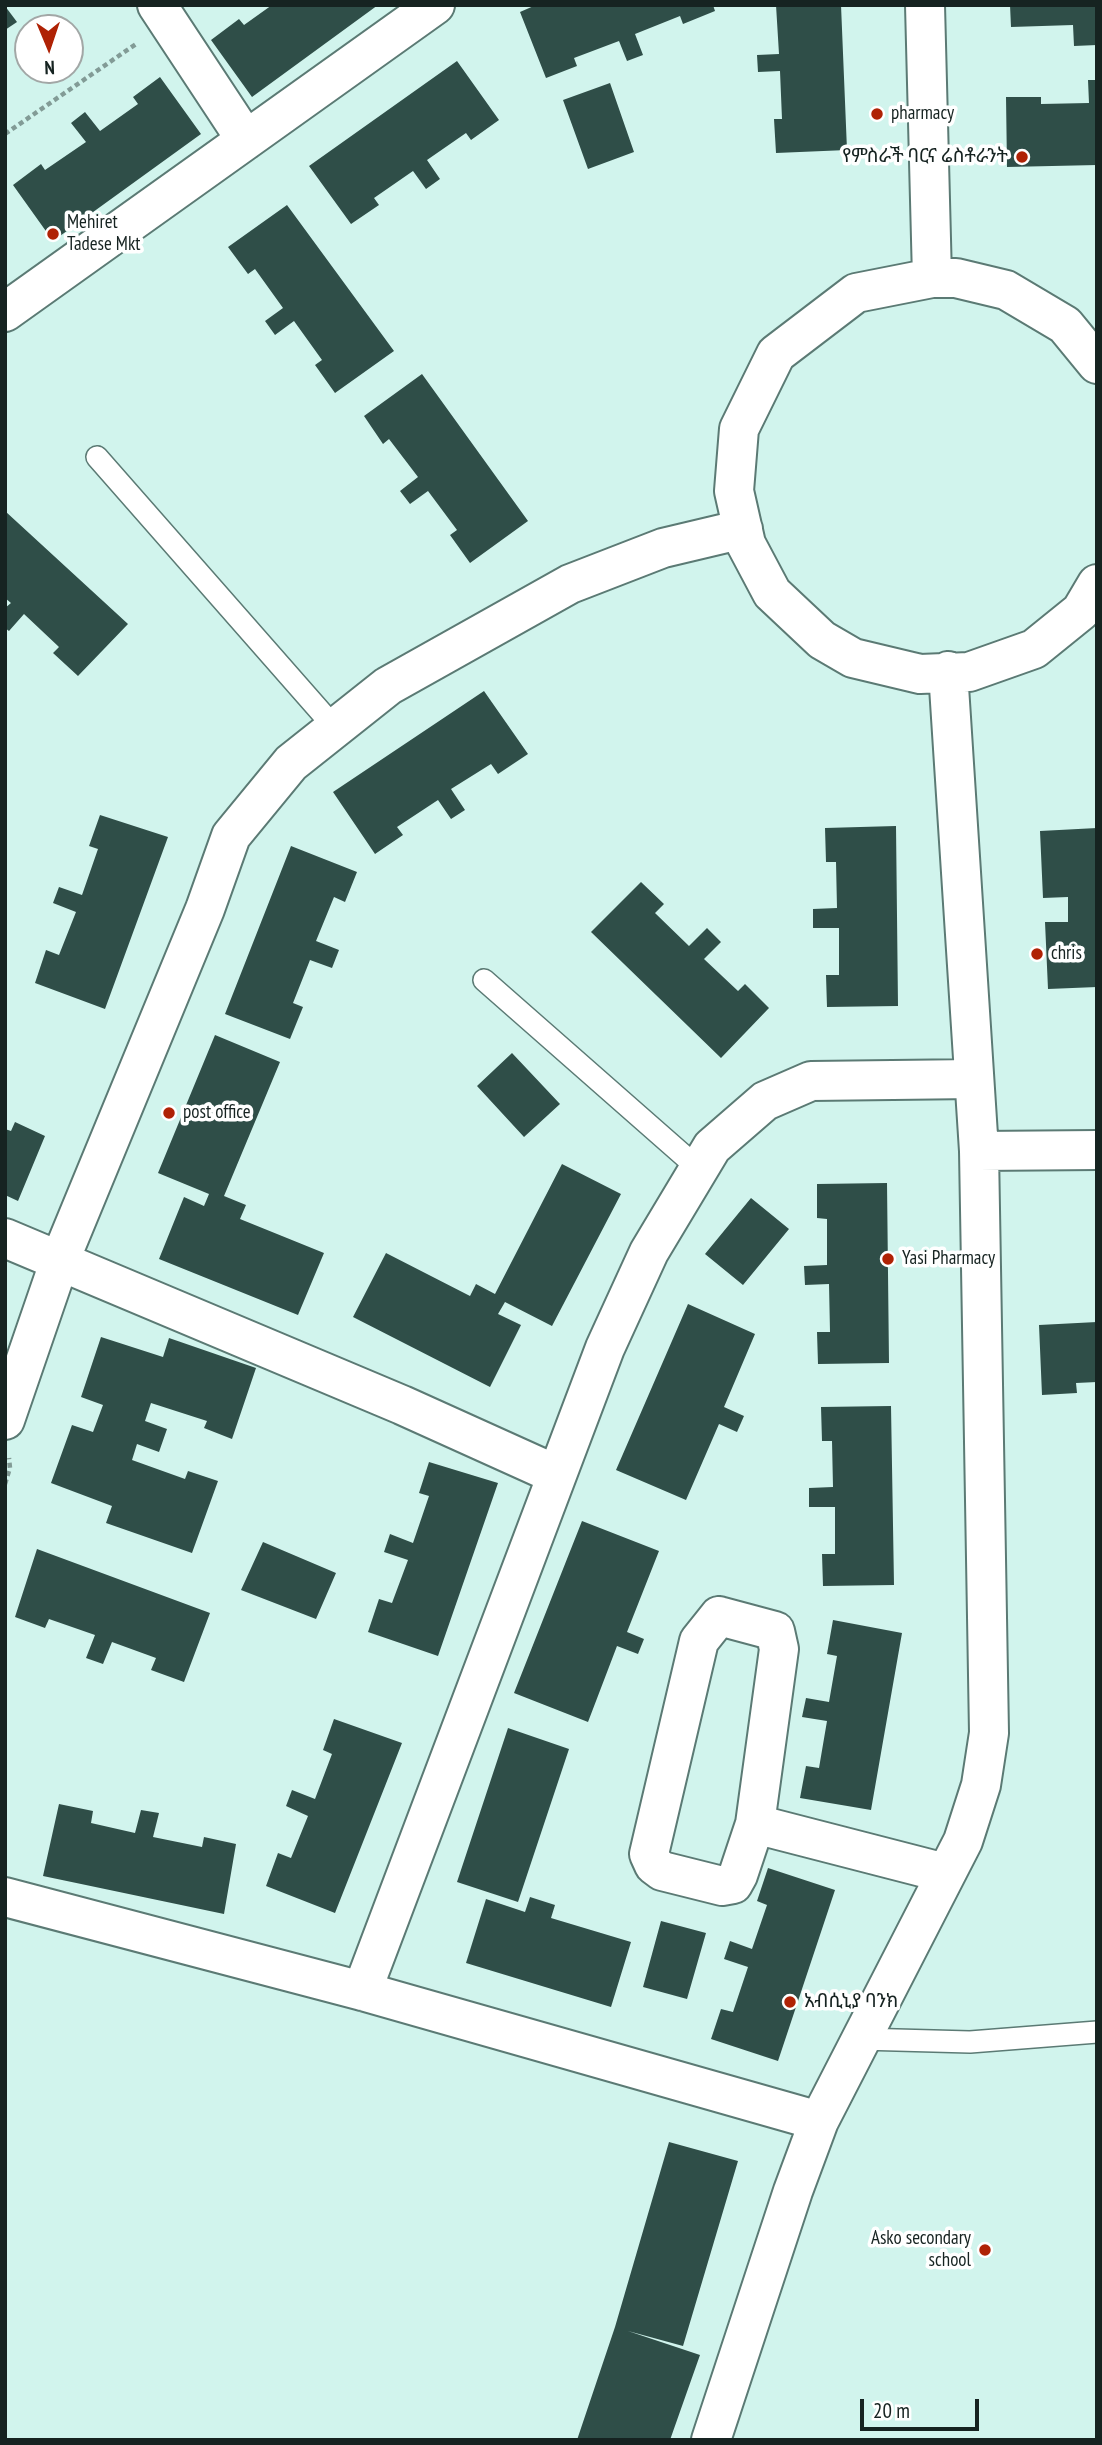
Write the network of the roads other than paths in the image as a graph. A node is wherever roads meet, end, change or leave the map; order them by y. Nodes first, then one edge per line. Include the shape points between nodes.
1 (435, 5) edge
2 (925, 5) edge
3 (163, 14) edge
4 (246, 140) junction
5 (932, 278) junction
6 (5, 312) edge
7 (1097, 364) edge
8 (97, 457) dead end
9 (743, 529) junction
10 (1097, 584) edge
11 (948, 671) junction
12 (335, 728) junction
13 (484, 980) dead end
14 (974, 1079) junction
15 (1097, 1150) edge
16 (979, 1151) junction
17 (699, 1169) junction
18 (5, 1238) edge
19 (60, 1260) junction
20 (5, 1420) edge
21 (557, 1475) junction
22 (755, 1824) junction
23 (945, 1873) junction
24 (5, 1897) edge
25 (362, 1990) junction
26 (1097, 2032) edge
27 (860, 2039) junction
28 (819, 2120) junction
29 (711, 2440) edge

1 - 4 street
2 - 5 street
3 - 4 street
4 - 6 street
5 - 7 street via 956,278 1006,290 1065,325
5 - 9 street via 856,293 776,354 739,429 734,491
8 - 12 lane
9 - 11 street via 772,593 822,640 853,658 920,674
9 - 12 street via 663,548 570,584 388,686
10 - 11 street via 1081,611 1034,649 969,672
11 - 14 street
12 - 19 street via 291,763 231,836
13 - 17 lane
14 - 16 street
14 - 17 street via 811,1081 765,1101 712,1147
15 - 16 street
16 - 23 street via 989,1732 981,1786
17 - 21 street via 649,1252 605,1348
18 - 19 street
19 - 20 street
19 - 21 street
21 - 25 street
22 - 22 street via 779,1649 775,1631 719,1616 699,1641 649,1854 662,1871 722,1886 733,1884
22 - 23 street
23 - 27 street
24 - 25 street
25 - 28 street
26 - 27 lane via 970,2042
27 - 28 street
28 - 29 street

